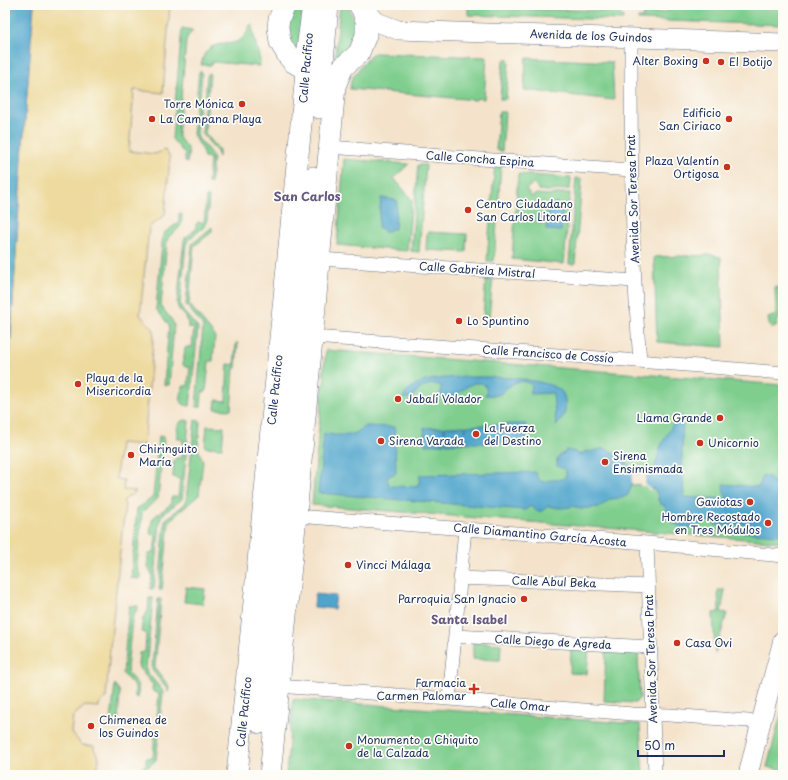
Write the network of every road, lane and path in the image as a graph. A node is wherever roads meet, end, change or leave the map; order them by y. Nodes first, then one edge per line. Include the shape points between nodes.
1 (286, 5) edge
2 (312, 5) edge
3 (328, 5) edge
4 (360, 6) edge
5 (398, 30) junction
6 (631, 37) junction
7 (783, 43) edge
8 (359, 53) junction
9 (307, 67) junction
10 (343, 67) junction
11 (330, 147) junction
12 (631, 170) junction
13 (320, 259) junction
14 (635, 281) junction
15 (313, 336) junction
16 (640, 361) junction
17 (783, 373) edge
18 (296, 516) junction
19 (465, 529) junction
20 (647, 543) junction
21 (783, 556) edge
22 (460, 578) junction
23 (648, 586) junction
24 (455, 636) junction
25 (783, 640) edge
26 (650, 647) junction
27 (278, 686) junction
28 (449, 699) junction
29 (653, 714) junction
30 (761, 722) junction
31 (224, 775) edge
32 (238, 775) edge
33 (255, 775) edge
34 (270, 775) edge
35 (655, 775) edge
36 (748, 775) edge

1 - 9 main road via 279,19 280,42 288,56
2 - 9 main road, Calle Pacífico
3 - 9 main road, Calle Pacífico
4 - 5 main road, Avenida de los Guindos via 377,22
4 - 8 main road via 366,20 366,35
5 - 6 main road, Avenida de los Guindos
5 - 8 main road, Avenida de los Guindos via 374,37
6 - 7 main road, Avenida de los Guindos
6 - 12 street, Avenida Sor Teresa Prat
8 - 10 main road
9 - 10 main road
9 - 31 main road, Calle Pacífico via 288,107
9 - 32 main road, Calle Pacífico
9 - 33 main road, Calle Pacífico
10 - 11 main road via 335,86
11 - 12 street, Calle Concha Espina
11 - 13 main road
12 - 14 street, Avenida Sor Teresa Prat
13 - 14 street, Calle Gabriela Mistral
13 - 15 main road
14 - 16 street, Avenida Sor Teresa Prat
15 - 16 street, Calle Francisco de Cossío
15 - 18 main road
16 - 17 street, Calle Francisco de Cossío
18 - 19 street, Calle Diamantino García Acosta
18 - 27 main road
19 - 20 street, Calle Diamantino García Acosta
19 - 22 street
20 - 21 street, Calle Diamantino García Acosta
20 - 23 street, Avenida Sor Teresa Prat
22 - 23 street, Calle Abul Beka
22 - 24 street
23 - 26 street, Avenida Sor Teresa Prat
24 - 26 street, Calle Diego de Agreda
24 - 28 street
25 - 30 main road
26 - 29 street, Avenida Sor Teresa Prat
27 - 28 street, Calle Omar
27 - 34 main road
28 - 29 street, Calle Omar
29 - 30 street, Calle Omar
29 - 35 street, Avenida Sor Teresa Prat
30 - 36 main road

